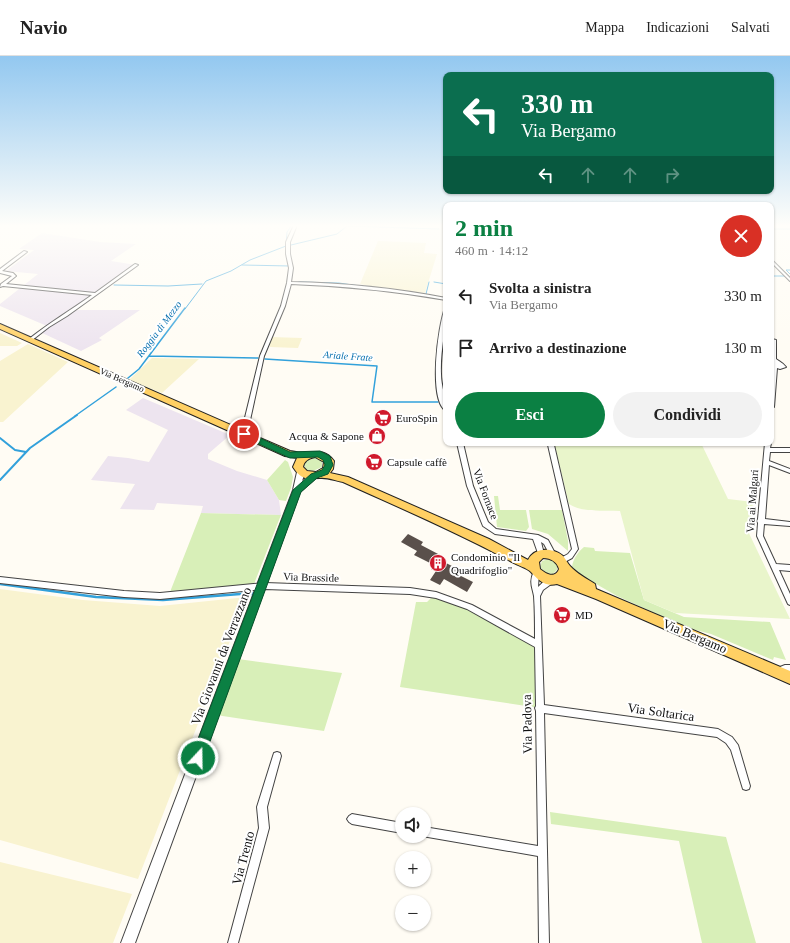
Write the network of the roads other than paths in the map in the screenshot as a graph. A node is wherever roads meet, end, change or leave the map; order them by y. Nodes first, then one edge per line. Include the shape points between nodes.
1 (134, 266) edge
2 (291, 266) edge
3 (777, 266) edge
4 (0, 271) edge
5 (790, 280) edge
6 (289, 283) junction
7 (1, 286) edge
8 (96, 294) junction
9 (443, 298) edge
10 (0, 326) edge
11 (443, 334) edge
12 (31, 340) junction
13 (774, 340) dead end
14 (777, 368) edge
15 (790, 368) edge
16 (774, 388) edge
17 (443, 404) edge
18 (244, 434) junction
19 (461, 446) edge
20 (551, 446) edge
21 (768, 446) edge
22 (767, 450) junction
23 (790, 450) edge
24 (290, 455) junction
25 (306, 456) junction
26 (766, 462) junction
27 (300, 468) junction
28 (790, 471) edge
29 (321, 473) junction
30 (297, 490) junction
31 (760, 521) junction
32 (790, 524) edge
33 (536, 537) junction
34 (560, 561) junction
35 (537, 563) junction
36 (774, 567) junction
37 (790, 568) edge
38 (555, 579) junction
39 (0, 580) edge
40 (262, 586) junction
41 (788, 594) edge
42 (600, 595) junction
43 (537, 596) junction
44 (790, 602) edge
45 (539, 645) junction
46 (784, 670) edge
47 (790, 678) edge
48 (539, 708) junction
49 (277, 756) dead end
50 (746, 786) dead end
51 (352, 819) dead end
52 (395, 827) edge
53 (431, 833) edge
54 (542, 852) junction
55 (128, 943) edge
56 (233, 943) edge
57 (544, 943) edge

1 - 8 street
2 - 6 street
3 - 5 street
4 - 7 street via 14,276
6 - 9 street via 356,286
6 - 18 street via 262,356
7 - 8 street
8 - 12 street
10 - 12 main road, Via Bergamo
11 - 17 street via 438,377
12 - 18 main road, Via Bergamo
13 - 14 street via 774,359
14 - 15 street
14 - 16 street
18 - 24 main road, Via Bergamo
19 - 33 street, Via Fornace via 470,486 485,524 496,531
20 - 34 street via 575,549 570,556
21 - 22 street, Via ai Malgari
22 - 23 street
22 - 26 street, Via ai Malgari
24 - 25 main road, Via Bergamo
24 - 27 main road, Via Bergamo
25 - 27 main road
25 - 29 main road, Via Bergamo via 315,454 324,456 329,461
26 - 28 street
26 - 31 street, Via ai Malgari
27 - 29 main road, Via Bergamo via 307,475
27 - 30 street, Via Giovanni da Verrazzano
29 - 30 street
29 - 35 main road, Via Bergamo via 344,479
30 - 40 street, Via Giovanni da Verrazzano
31 - 32 street
31 - 36 street, Via ai Malgari via 760,540
33 - 34 street via 546,542
33 - 35 street
34 - 35 main road, Via Bergamo
34 - 38 main road via 564,573
34 - 42 main road, Via Bergamo
35 - 38 main road, Via Bergamo via 544,578
35 - 43 street, Via Padova via 534,585
36 - 37 street
36 - 41 street, Via ai Malgari
38 - 42 main road, Via Bergamo
38 - 43 street via 541,588
39 - 40 street, Via Brasside via 160,596
40 - 45 street, Via Brasside via 410,591 434,595 469,608
40 - 55 street, Via Giovanni da Verrazzano
41 - 44 street, Via ai Malgari
42 - 46 main road, Via Bergamo
43 - 45 street, Via Padova
45 - 48 street, Via Padova
46 - 47 main road, Via Bergamo
48 - 50 street, Via Soltarica via 718,733 729,740 735,748
48 - 54 street, Via Padova
49 - 56 street, Via Trento via 262,806 264,828
51 - 52 street
53 - 54 street
54 - 57 street, Via Padova

